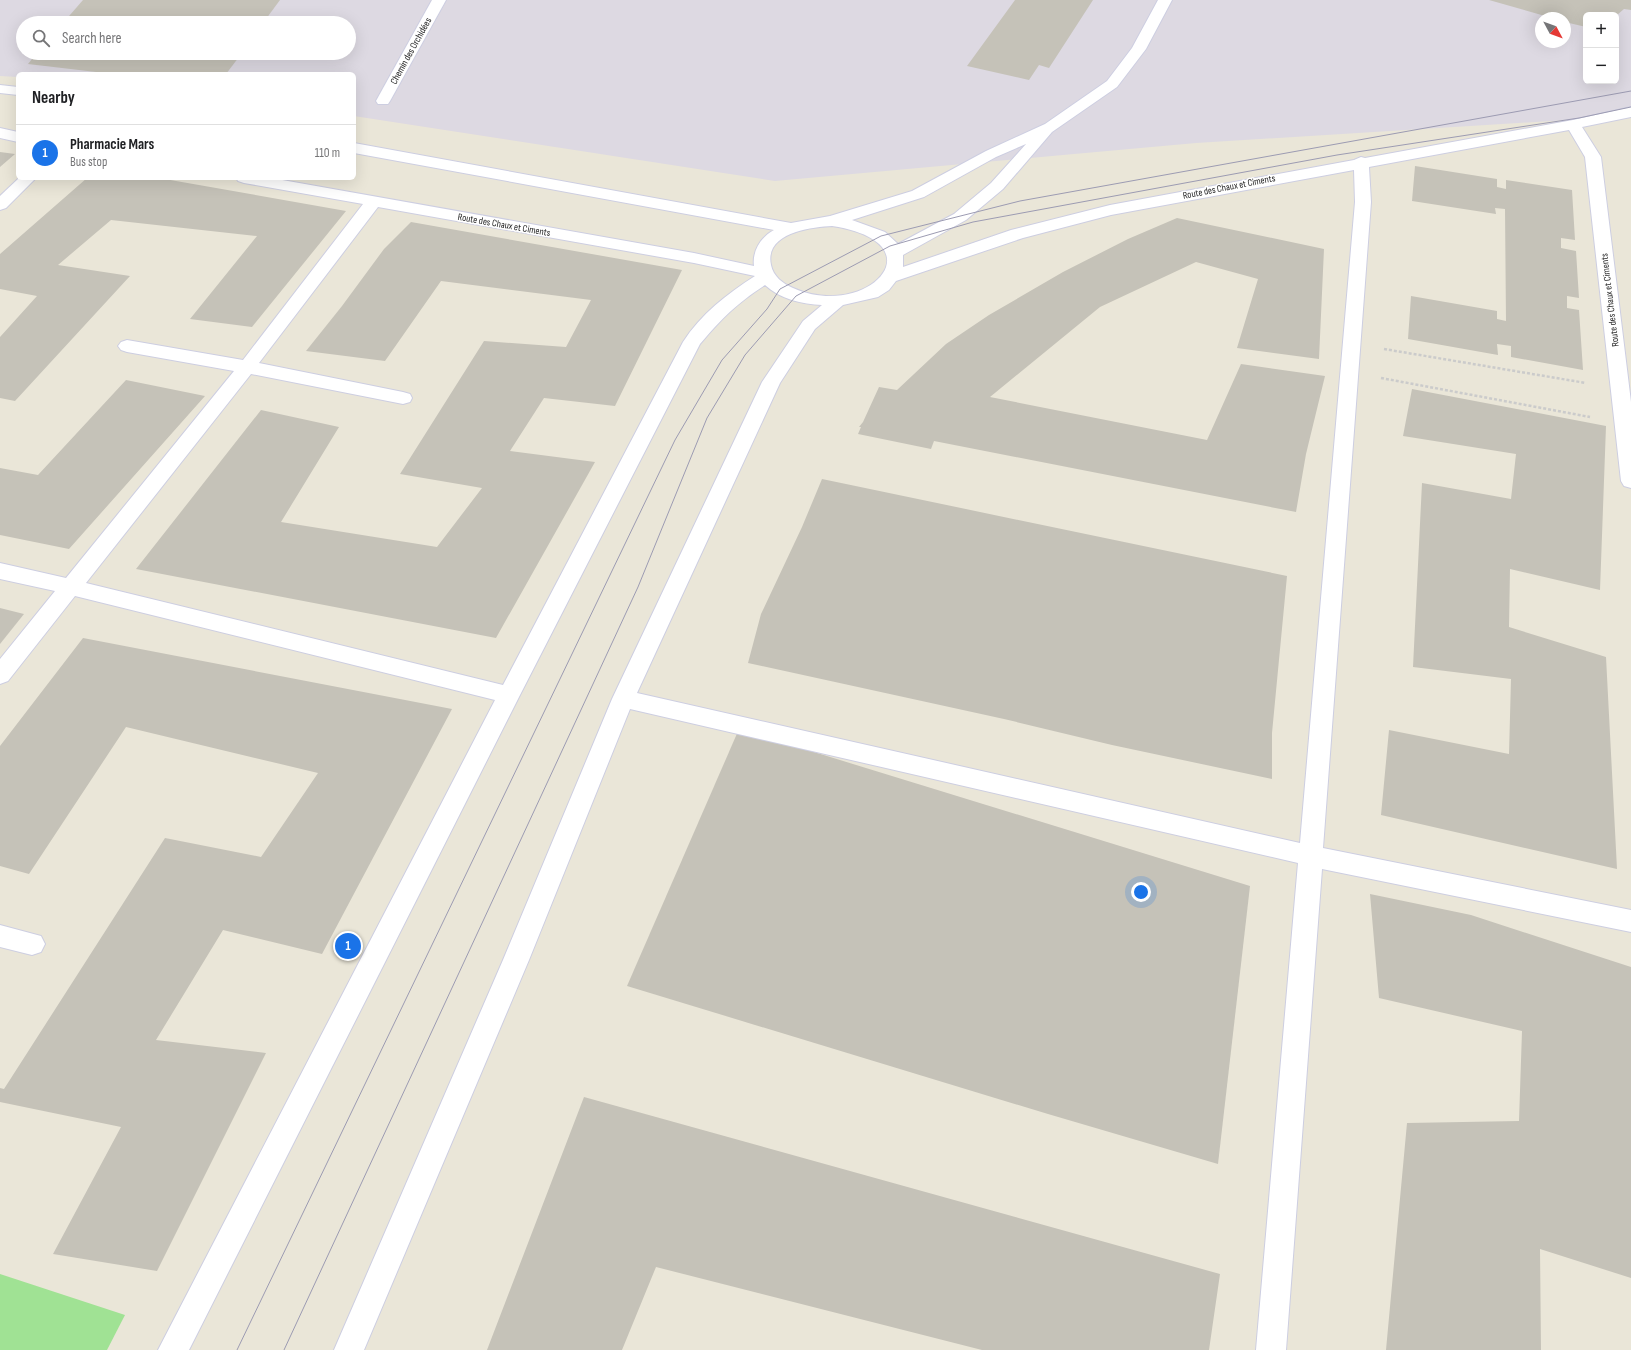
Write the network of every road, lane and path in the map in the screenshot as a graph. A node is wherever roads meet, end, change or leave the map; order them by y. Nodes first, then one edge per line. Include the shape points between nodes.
1 (439, 0) edge
2 (1165, 0) edge
3 (0, 89) edge
4 (16, 91) edge
5 (383, 101) dead end
6 (1631, 112) edge
7 (1573, 124) junction
8 (1050, 127) junction
9 (0, 134) edge
10 (16, 136) edge
11 (356, 148) edge
12 (1361, 162) junction
13 (26, 180) edge
14 (255, 180) edge
15 (374, 202) junction
16 (0, 205) edge
17 (832, 221) junction
18 (791, 228) junction
19 (894, 253) junction
20 (766, 275) junction
21 (890, 277) junction
22 (838, 301) junction
23 (1351, 344) junction
24 (127, 346) dead end
25 (247, 367) junction
26 (1349, 373) junction
27 (1620, 389) junction
28 (404, 398) dead end
29 (1624, 423) junction
30 (1631, 481) edge
31 (0, 571) edge
32 (72, 587) junction
33 (0, 675) edge
34 (509, 695) junction
35 (623, 699) junction
36 (1311, 855) junction
37 (1631, 921) edge
38 (0, 936) edge
39 (32, 944) dead end
40 (173, 1350) edge
41 (348, 1350) edge
42 (1271, 1350) edge

1 - 5 street, Chemin des Orchidées
2 - 8 street via 1139,49 1112,84
3 - 4 street
6 - 7 street, Route des Chaux et Ciments
7 - 12 street, Route des Chaux et Ciments
7 - 27 street, Route des Chaux et Ciments via 1593,157
8 - 17 street via 992,154 918,194
8 - 19 street via 997,186 960,217
9 - 10 street
11 - 18 street
12 - 21 street, Route des Chaux et Ciments via 1110,210 1017,234
12 - 23 street via 1363,202
13 - 16 street
14 - 15 street, Route des Chaux et Ciments
15 - 20 street, Route des Chaux et Ciments via 694,258
15 - 25 street
17 - 18 street via 811,222
17 - 19 street via 867,228 881,236
18 - 20 street via 776,237 766,248 762,260
19 - 21 street via 895,265
20 - 22 street via 780,289 796,296 816,301
20 - 34 street via 732,298 692,342
21 - 22 street via 878,288 860,297
22 - 35 street via 809,325 771,382
23 - 26 street
23 - 27 path
24 - 25 street
25 - 28 street
25 - 32 street
26 - 29 path
26 - 36 street
27 - 29 street, Route des Chaux et Ciments
29 - 30 street, Route des Chaux et Ciments
31 - 32 street
32 - 33 street
32 - 34 street
34 - 40 street
35 - 36 street
35 - 41 street via 516,960
36 - 37 street
36 - 42 street
38 - 39 street

